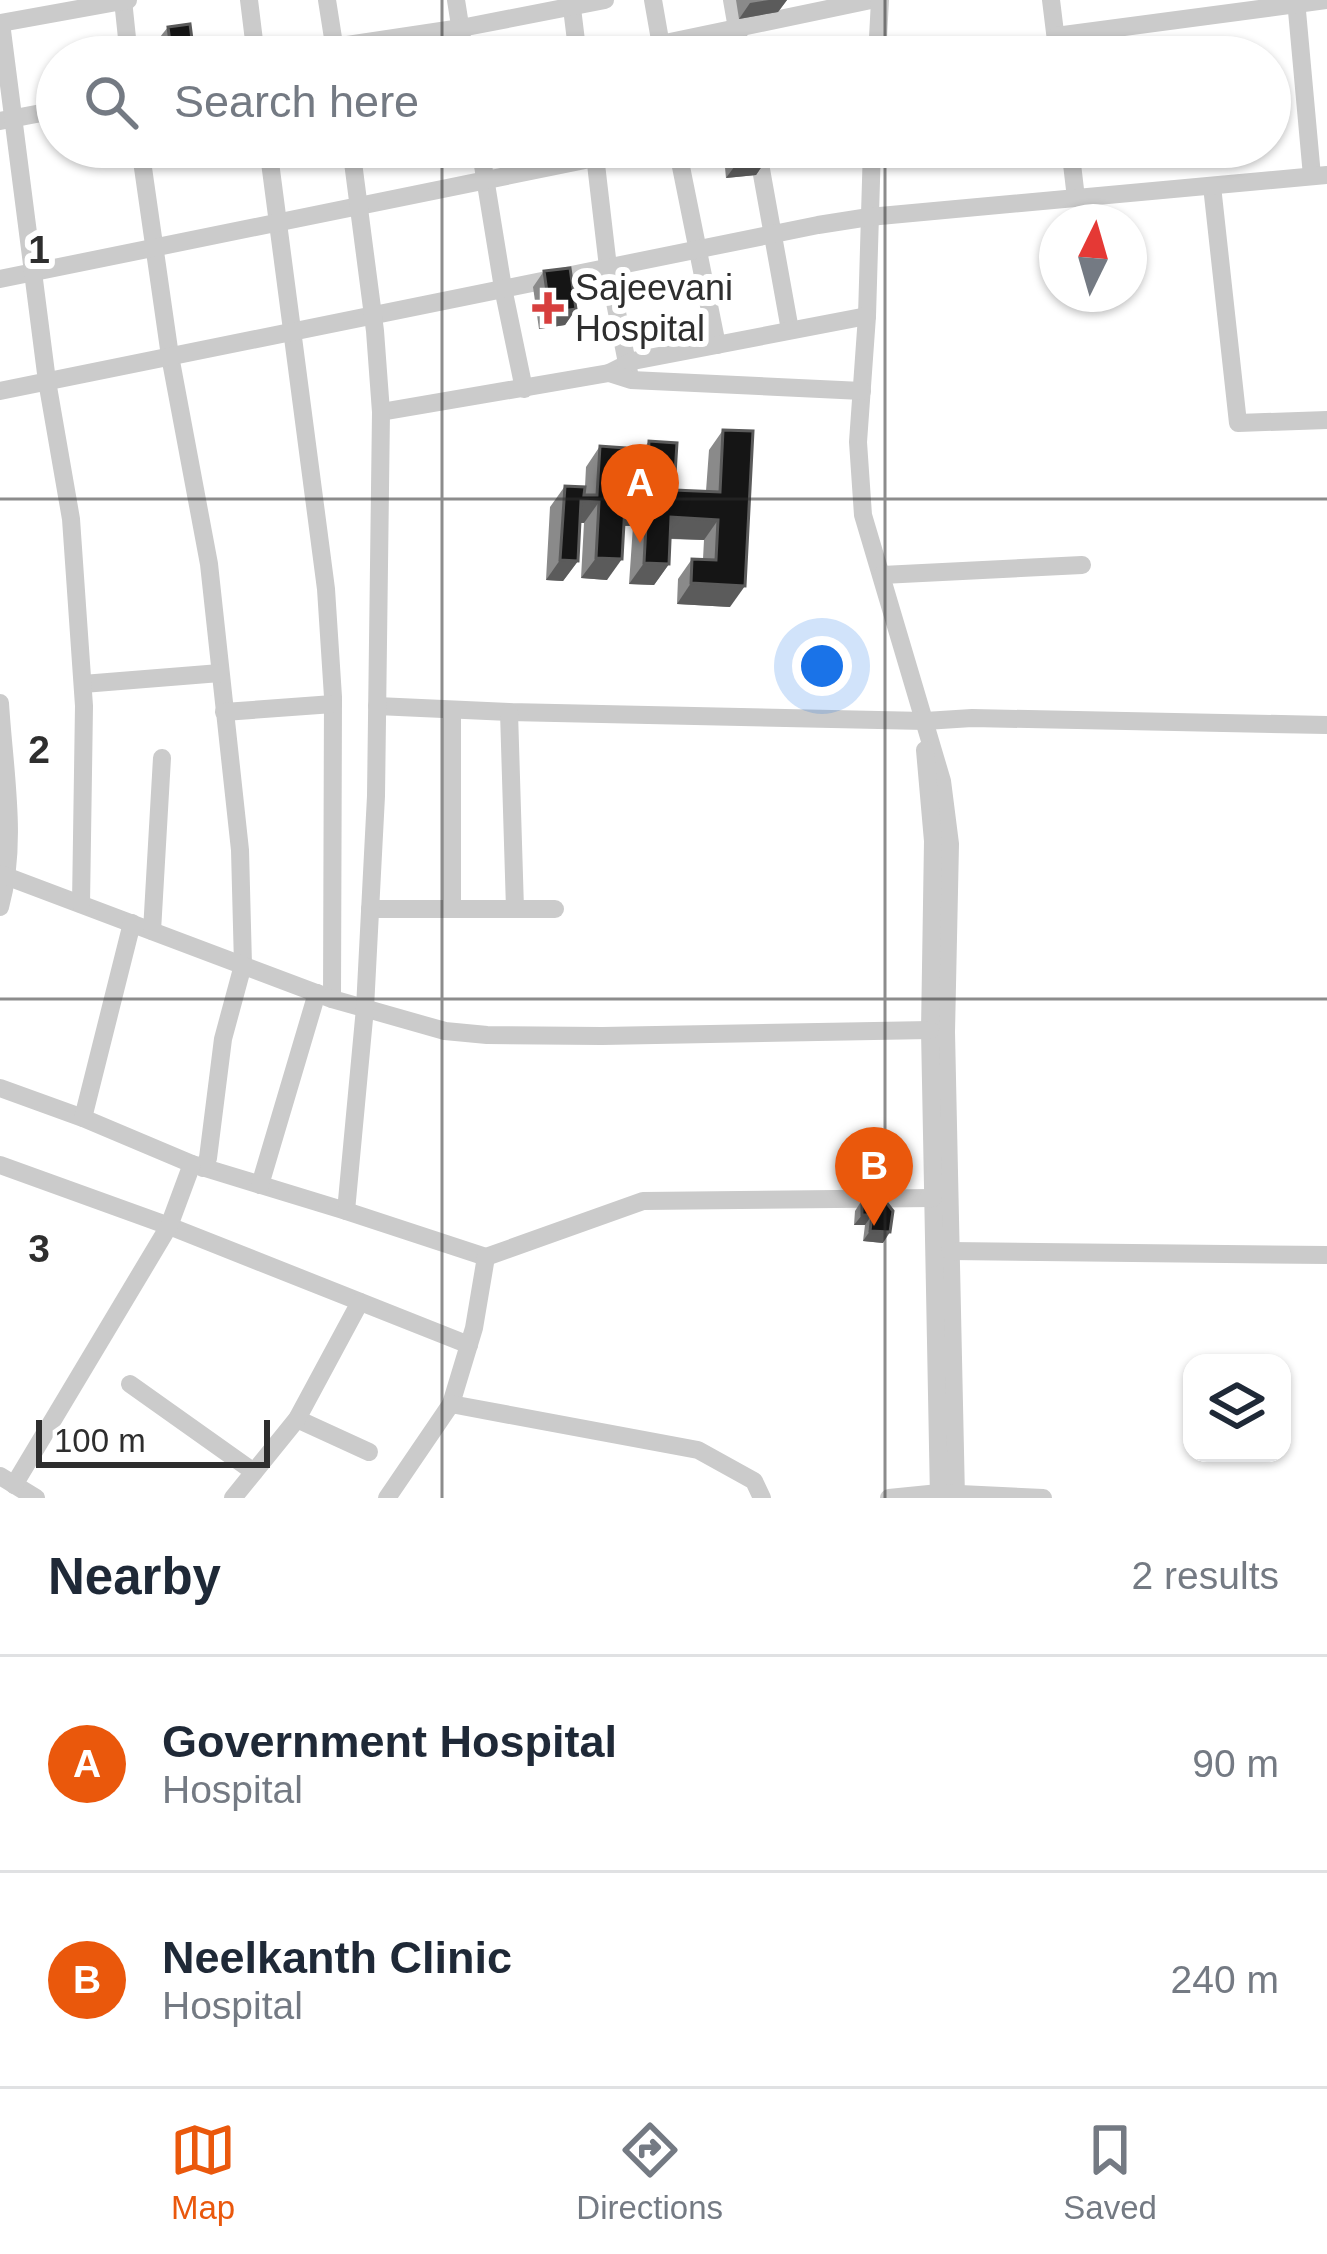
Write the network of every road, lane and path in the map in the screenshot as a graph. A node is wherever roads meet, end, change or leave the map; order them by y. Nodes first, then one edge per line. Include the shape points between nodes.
1 (124, 0) edge
2 (249, 0) edge
3 (327, 0) edge
4 (456, 0) edge
5 (605, 0) edge
6 (653, 0) edge
7 (732, 0) edge
8 (871, 0) edge
9 (880, 0) edge
10 (1051, 0) edge
11 (1164, 0) edge
12 (1327, 1) edge
13 (1297, 2) edge
14 (0, 4) edge
15 (571, 4) edge
16 (818, 6) edge
17 (1166, 22) junction
18 (1, 23) edge
19 (461, 28) junction
20 (737, 29) junction
21 (127, 36) edge
22 (253, 36) edge
23 (333, 36) edge
24 (419, 36) edge
25 (462, 36) edge
26 (575, 36) edge
27 (659, 36) edge
28 (712, 36) edge
29 (738, 36) edge
30 (878, 36) edge
31 (1056, 36) joint
32 (7, 120) edge
33 (143, 168) edge
34 (270, 168) edge
35 (353, 168) edge
36 (483, 168) edge
37 (538, 168) edge
38 (597, 168) edge
39 (681, 168) edge
40 (761, 168) edge
41 (871, 168) edge
42 (1072, 168) edge
43 (1320, 176) edge
44 (485, 182) junction
45 (1212, 186) junction
46 (1076, 198) junction
47 (360, 208) junction
48 (869, 217) junction
49 (277, 224) junction
50 (773, 233) junction
51 (154, 247) junction
52 (698, 249) junction
53 (608, 267) junction
54 (33, 272) junction
55 (0, 279) edge
56 (503, 288) junction
57 (373, 316) junction
58 (867, 316) junction
59 (790, 330) junction
60 (292, 332) junction
61 (717, 345) junction
62 (170, 356) junction
63 (622, 372) junction
64 (47, 381) junction
65 (524, 388) junction
66 (0, 391) edge
67 (862, 391) junction
68 (381, 412) junction
69 (1327, 420) edge
70 (1082, 565) dead end
71 (882, 574) junction
72 (220, 674) junction
73 (82, 684) junction
74 (0, 703) edge
75 (333, 704) junction
76 (377, 706) junction
77 (452, 710) junction
78 (224, 712) junction
79 (509, 712) junction
80 (925, 721) junction
81 (1327, 725) edge
82 (162, 758) dead end
83 (4, 876) edge
84 (81, 904) junction
85 (0, 907) edge
86 (370, 909) junction
87 (452, 909) junction
88 (515, 909) junction
89 (555, 909) dead end
90 (132, 923) junction
91 (152, 931) junction
92 (243, 965) junction
93 (324, 996) junction
94 (365, 1008) junction
95 (930, 1030) junction
96 (0, 1088) edge
97 (83, 1118) junction
98 (0, 1165) edge
99 (198, 1166) junction
100 (260, 1185) junction
101 (933, 1198) junction
102 (346, 1211) junction
103 (169, 1226) junction
104 (950, 1251) junction
105 (1327, 1255) edge
106 (486, 1257) junction
107 (360, 1302) junction
108 (469, 1345) junction
109 (130, 1384) dead end
110 (451, 1404) junction
111 (297, 1419) junction
112 (368, 1452) dead end
113 (254, 1472) junction
114 (7, 1480) edge
115 (948, 1496) edge
116 (36, 1498) edge
117 (232, 1498) edge
118 (387, 1498) edge
119 (762, 1498) edge
120 (889, 1498) edge
121 (1043, 1498) edge

1 - 18 street
1 - 21 street
2 - 22 street
3 - 23 street
4 - 19 street
5 - 15 street
6 - 27 street
7 - 20 street
8 - 16 street
9 - 30 street
10 - 31 street
11 - 17 street
12 - 13 street
13 - 17 street
13 - 43 street
14 - 18 street
15 - 19 street
15 - 26 street
16 - 20 street
17 - 31 street
18 - 32 street
19 - 24 street
19 - 25 street
20 - 28 street
20 - 29 street
32 - 54 street
33 - 51 street
34 - 49 street
35 - 47 street
36 - 44 street
37 - 44 street
38 - 53 street
39 - 52 street
40 - 50 street
41 - 48 street
42 - 46 street
43 - 45 street
44 - 47 street
44 - 56 street
45 - 46 street
45 - 69 street via 1238,423
46 - 48 street
47 - 49 street
47 - 57 street
48 - 50 street
48 - 58 street
49 - 51 street
49 - 60 street
50 - 52 street
50 - 59 street
51 - 54 street
51 - 62 street
52 - 53 street
52 - 61 street
53 - 56 street
53 - 63 street
54 - 55 street
54 - 64 street
56 - 57 street
56 - 65 street
57 - 60 street
57 - 68 street
58 - 59 street
58 - 67 street
59 - 61 street
60 - 62 street
60 - 75 street
61 - 63 street
62 - 64 street
62 - 72 street via 209,564
63 - 65 street
63 - 67 street
64 - 66 street
64 - 73 street via 71,519
65 - 68 street
67 - 71 street via 862,514
68 - 76 street
70 - 71 street
71 - 80 street
72 - 73 street
72 - 78 street
73 - 84 street
74 - 83 street
75 - 78 street
75 - 93 street
76 - 77 street
76 - 86 street
77 - 79 street
77 - 87 street
78 - 92 street
79 - 80 street
79 - 88 street
80 - 81 street
80 - 95 street via 933,842
80 - 104 street via 950,844
82 - 91 street
83 - 84 street
83 - 85 street
84 - 90 street
86 - 87 street
86 - 94 street
87 - 88 street
88 - 89 street
90 - 91 street
90 - 97 street
91 - 92 street
92 - 93 street
92 - 99 street via 223,1039 208,1158
93 - 94 street
93 - 100 street
94 - 95 street via 488,1035
94 - 102 street
95 - 101 street
96 - 97 street
97 - 99 street
98 - 103 street
99 - 100 street
99 - 103 street
100 - 102 street
101 - 106 street via 643,1201
101 - 115 street
102 - 106 street
103 - 107 street
103 - 114 street
104 - 105 street
104 - 115 street
106 - 108 street
107 - 108 street
107 - 111 street
108 - 110 street
109 - 113 street
110 - 118 street
110 - 119 street via 698,1450 754,1481
111 - 112 street
111 - 113 street
113 - 117 street
114 - 116 street
115 - 120 street
115 - 121 street

